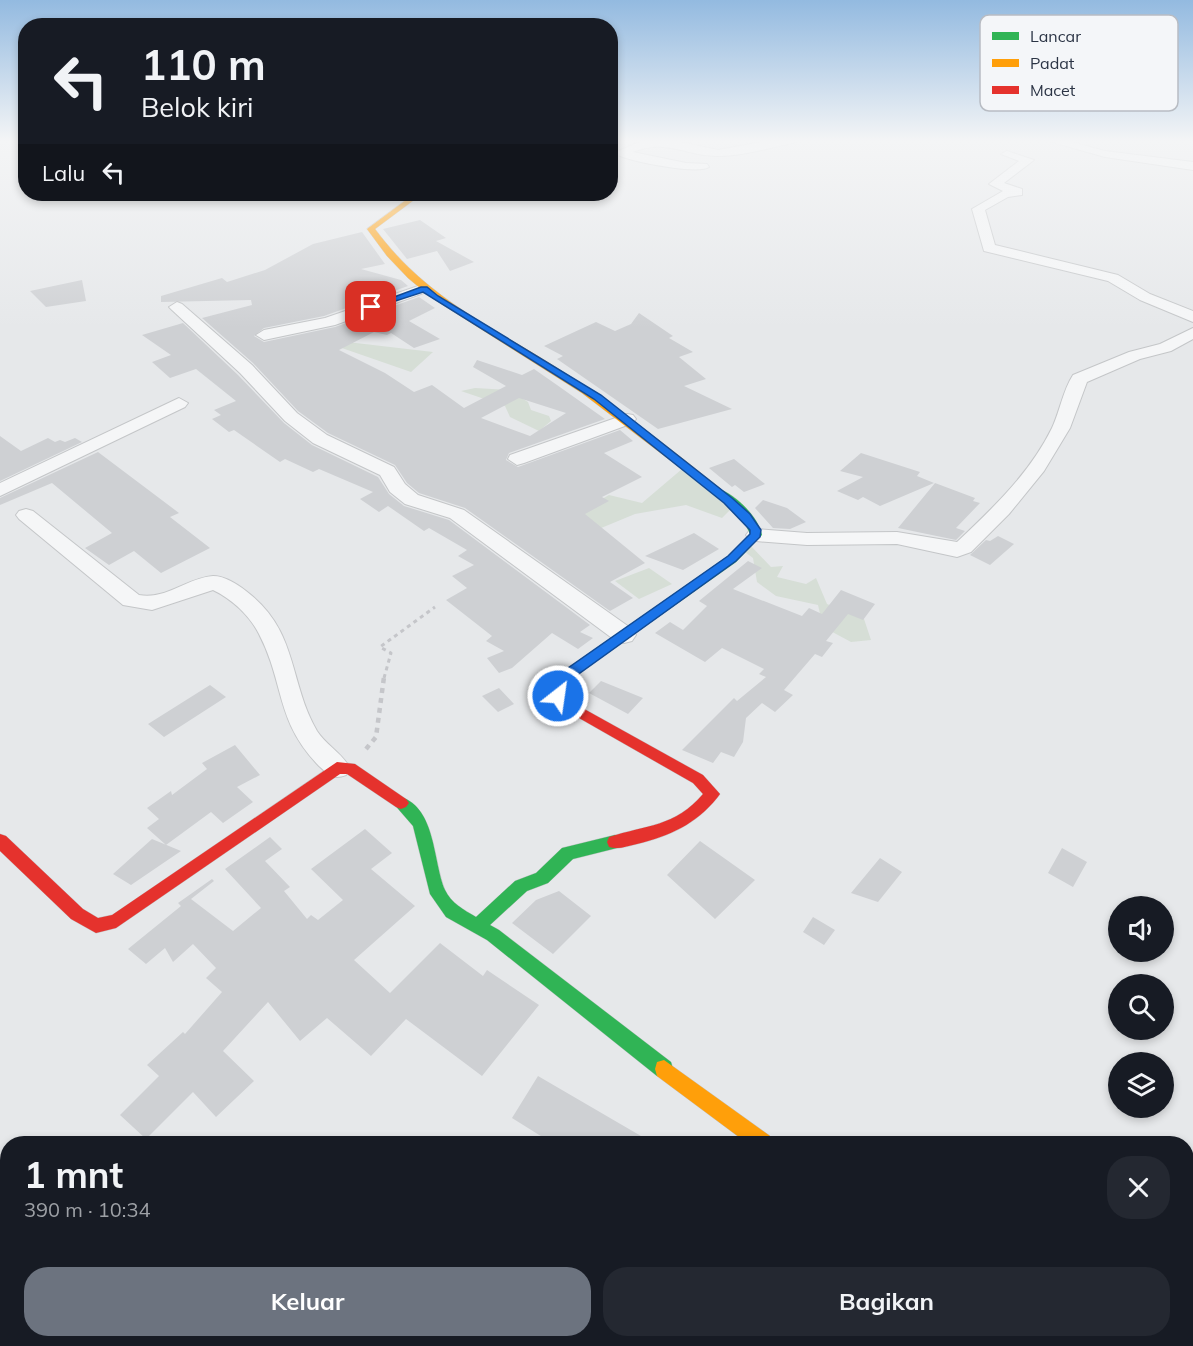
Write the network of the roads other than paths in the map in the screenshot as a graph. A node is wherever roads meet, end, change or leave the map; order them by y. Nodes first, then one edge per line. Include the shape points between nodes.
1 (405, 203) edge
2 (988, 203) edge
3 (424, 288) junction
4 (177, 307) dead end
5 (1193, 317) edge
6 (1193, 333) edge
7 (264, 335) dead end
8 (179, 403) dead end
9 (627, 419) junction
10 (517, 459) dead end
11 (0, 490) edge
12 (26, 515) dead end
13 (756, 535) junction
14 (624, 635) junction
15 (344, 768) junction
16 (0, 841) edge
17 (477, 927) junction
18 (754, 1136) edge

1 - 3 street via 371,229 378,244
2 - 5 street via 978,208 989,248 1113,278
3 - 7 street via 329,322
3 - 9 street
4 - 14 street via 246,369 291,417 320,439 387,471 397,488 412,500 457,514
6 - 13 street via 1165,348 1135,355 1080,379 1072,407 1051,449 1011,502 964,547 957,550 897,538
8 - 11 street
9 - 10 street
9 - 13 street via 746,517
12 - 15 street via 139,603 160,601 214,583 222,584 255,610 274,635 307,736
13 - 14 street via 732,559
14 - 17 street via 563,678 558,696 698,779 712,794 703,806 666,831 568,853 542,878 521,886
15 - 16 street via 117,921 96,926 77,914
15 - 17 street via 396,798 420,823 438,894 453,912
17 - 18 street via 493,935 615,1033

